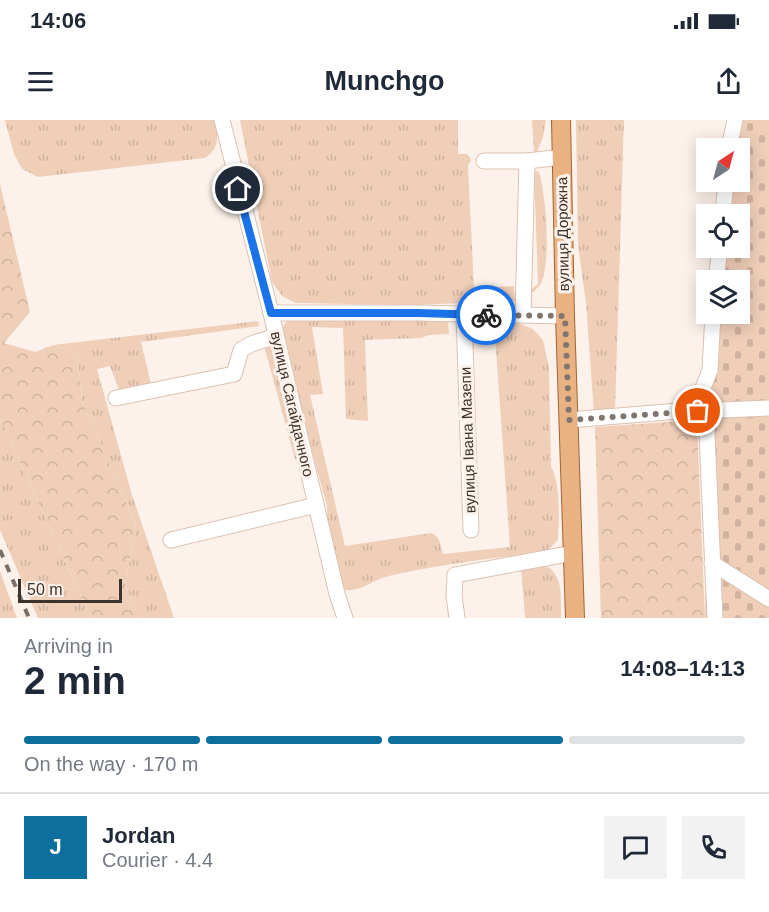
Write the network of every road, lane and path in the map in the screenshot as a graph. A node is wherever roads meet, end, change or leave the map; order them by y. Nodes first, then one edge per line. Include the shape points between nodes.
1 (222, 120) edge
2 (561, 120) edge
3 (735, 120) edge
4 (731, 138) edge
5 (562, 157) junction
6 (484, 161) dead end
7 (527, 161) junction
8 (271, 313) junction
9 (464, 314) junction
10 (523, 315) junction
11 (565, 316) junction
12 (712, 324) edge
13 (276, 336) junction
14 (116, 398) dead end
15 (769, 408) edge
16 (706, 410) junction
17 (679, 411) junction
18 (569, 420) junction
19 (316, 505) junction
20 (471, 530) dead end
21 (171, 540) dead end
22 (573, 553) junction
23 (712, 563) junction
24 (769, 599) edge
25 (345, 618) edge
26 (457, 618) edge
27 (574, 618) edge
28 (715, 618) edge

1 - 8 street, вулиця Сагайдачного
2 - 5 main road, вулиця Дорожна
3 - 4 street
5 - 7 street
5 - 11 main road, вулиця Дорожна
6 - 7 street
7 - 10 street
8 - 9 street
8 - 13 street, вулиця Сагайдачного
9 - 10 street
9 - 20 street, вулиця Івана Мазепи
10 - 11 street
11 - 18 main road, вулиця Дорожна
12 - 17 street via 710,370 699,398
13 - 14 street via 240,350 234,374
13 - 19 street, вулиця Сагайдачного
15 - 16 street
16 - 17 street
16 - 23 street
17 - 18 street
18 - 22 main road, вулиця Дорожна
19 - 21 street
19 - 25 street, вулиця Сагайдачного
22 - 26 street via 455,575
22 - 27 main road, вулиця Дорожна
23 - 24 street
23 - 28 street

